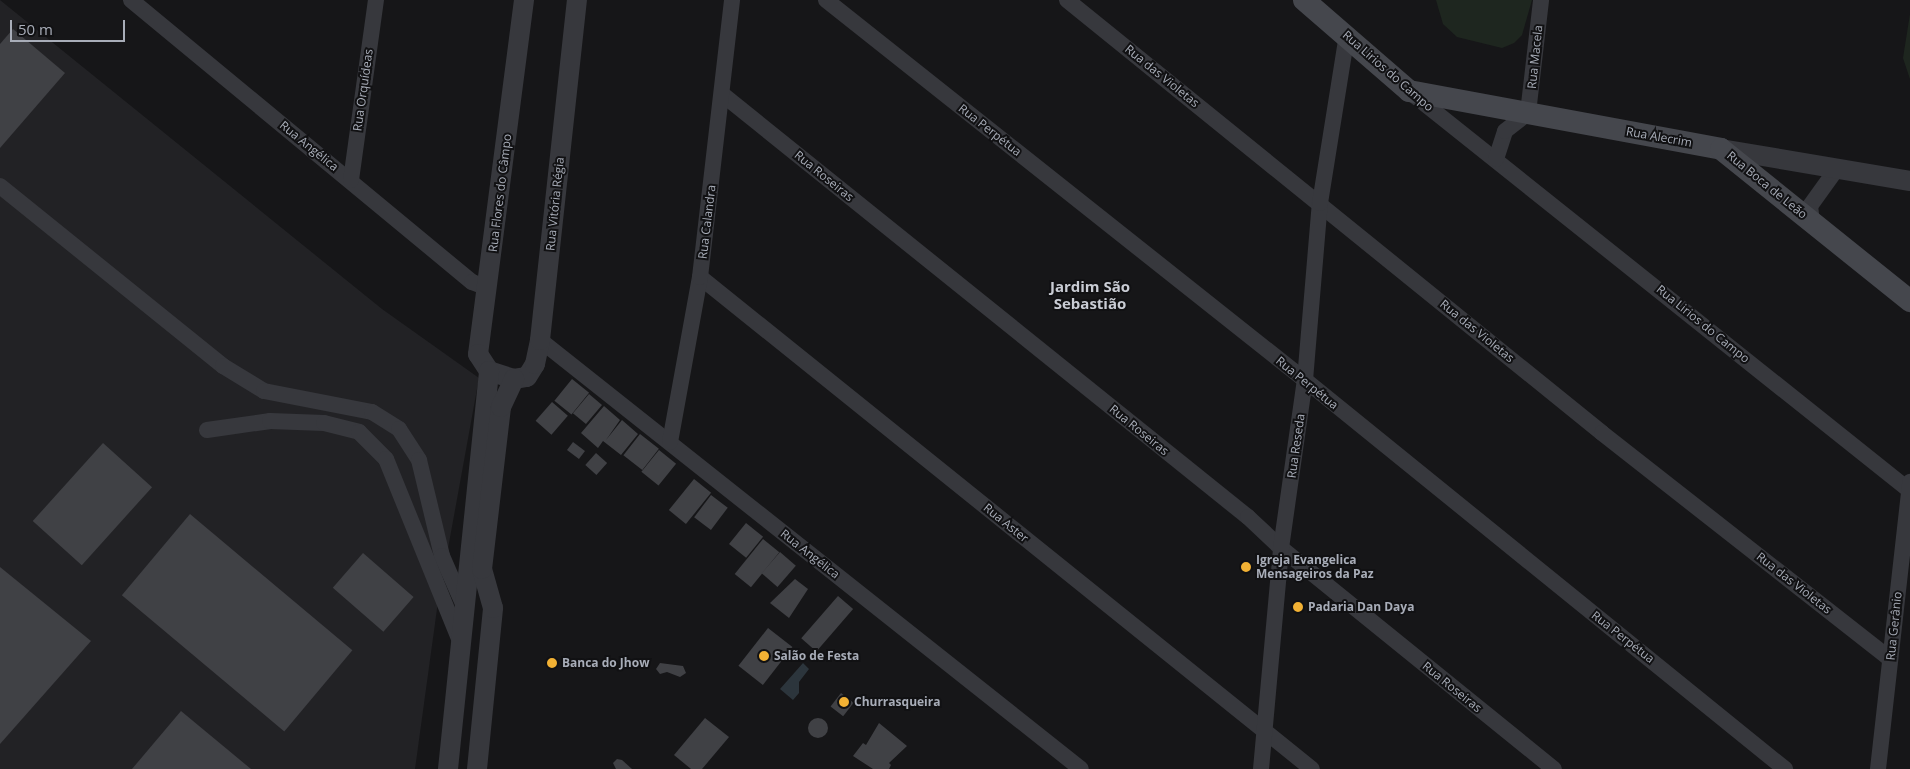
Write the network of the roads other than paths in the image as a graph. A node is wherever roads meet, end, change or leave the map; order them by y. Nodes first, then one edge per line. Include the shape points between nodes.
1 (131, 0) edge
2 (375, 0) edge
3 (524, 0) edge
4 (577, 0) edge
5 (732, 0) edge
6 (826, 0) edge
7 (1067, 0) edge
8 (1304, 0) edge
9 (1541, 0) edge
10 (1347, 35) junction
11 (1409, 91) junction
12 (722, 94) junction
13 (1528, 113) junction
14 (1721, 148) junction
15 (1496, 159) junction
16 (1838, 167) junction
17 (351, 180) junction
18 (1910, 181) edge
19 (0, 186) edge
20 (1320, 203) junction
21 (1812, 222) junction
22 (700, 278) junction
23 (488, 288) junction
24 (1910, 301) edge
25 (540, 340) junction
26 (501, 375) junction
27 (1305, 380) junction
28 (206, 430) dead end
29 (670, 442) junction
30 (1910, 486) edge
31 (1281, 548) junction
32 (464, 606) junction
33 (493, 608) junction
34 (460, 641) junction
35 (1890, 659) junction
36 (1266, 730) junction
37 (448, 769) edge
38 (477, 769) edge
39 (1081, 769) edge
40 (1261, 769) edge
41 (1312, 769) edge
42 (1554, 769) edge
43 (1785, 769) edge
44 (1878, 769) edge

1 - 17 street, Rua Angélica
2 - 17 street, Rua Orquídeas
3 - 23 street, Rua Flores do Câmpo
4 - 25 street, Rua Vitória Régia
5 - 12 street, Rua Calandra
6 - 27 street, Rua Perpétua
7 - 20 street, Rua das Violetas
8 - 10 main road, Rua Lirios do Campo
9 - 13 street, Rua Macela
10 - 11 main road, Rua Lirios do Campo
10 - 20 street, Rua Reseda
11 - 13 main road, Rua Alecrim
11 - 15 street, Rua Lirios do Campo
12 - 22 street, Rua Calandra
12 - 31 street, Rua Roseiras via 1248,517
13 - 14 main road, Rua Alecrim
13 - 15 street via 1505,131
14 - 16 street, Rua Alecrim
14 - 21 main road, Rua Boca de Leão
15 - 30 street, Rua Lirios do Campo
16 - 18 street, Rua Alecrim
16 - 21 street, Rua Boca de Leão via 1810,206
17 - 23 street, Rua Angélica via 472,282
19 - 32 street via 223,366 264,391 372,412 399,429 419,460 442,556
20 - 27 street, Rua Reseda
20 - 35 street, Rua das Violetas via 1602,433
21 - 24 main road, Rua Boca de Leão
22 - 29 street, Rua Calandra
22 - 36 street, Rua Aster
23 - 26 street, Rua Flores do Câmpo via 478,354
25 - 26 street, Rua Vitória Régia via 526,377
25 - 29 street, Rua Angélica
26 - 32 street
26 - 33 street via 502,407 482,570
27 - 31 street, Rua Reseda
27 - 43 street, Rua Perpétua
28 - 34 street via 270,421 324,423 359,432 386,459
29 - 39 street, Rua Angélica
30 - 35 street, Rua Gerânio
31 - 36 street, Rua Reseda
31 - 42 street, Rua Roseiras
32 - 33 street
32 - 34 street
33 - 38 street
34 - 37 street
35 - 44 street, Rua Gerânio
36 - 40 street, Rua Reseda
36 - 41 street, Rua Aster

